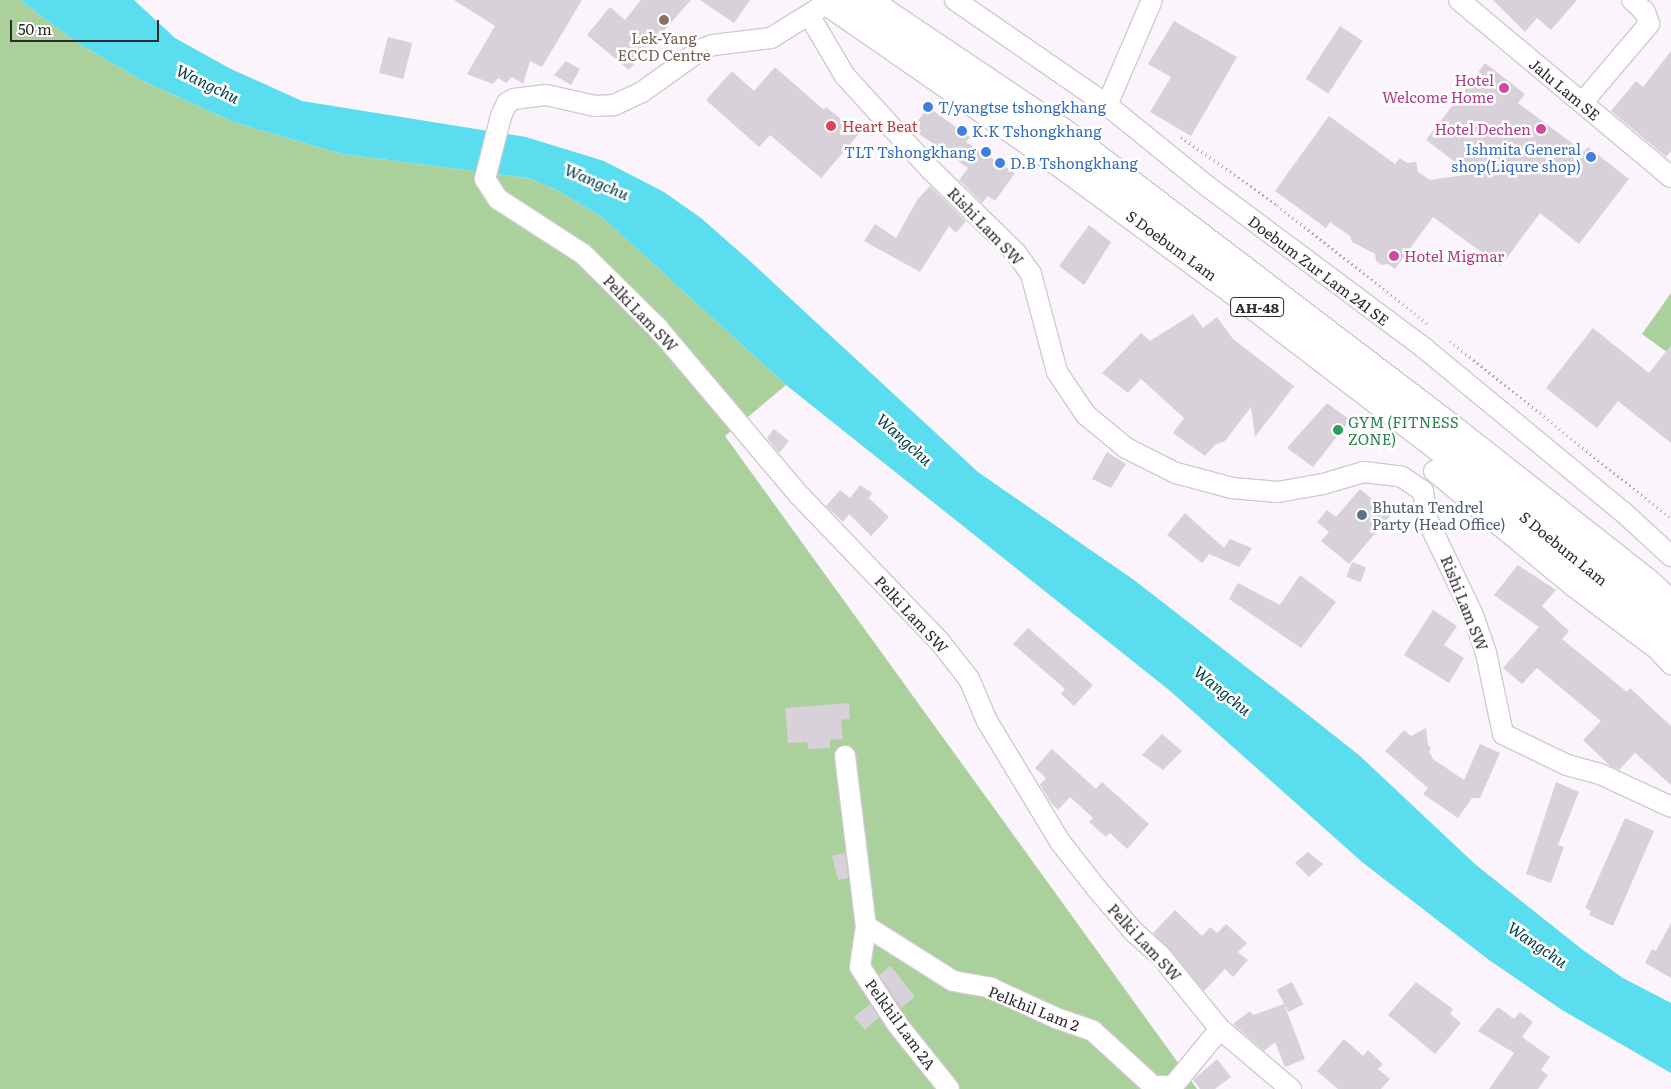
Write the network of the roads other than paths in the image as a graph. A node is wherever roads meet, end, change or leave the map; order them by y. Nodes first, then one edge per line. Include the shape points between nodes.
1 (865, 0) edge
2 (955, 0) edge
3 (1152, 0) edge
4 (1459, 0) edge
5 (1632, 0) edge
6 (819, 4) edge
7 (1582, 103) junction
8 (1108, 104) junction
9 (1671, 177) edge
10 (1437, 459) junction
11 (1423, 490) junction
12 (1671, 556) edge
13 (1671, 605) edge
14 (1671, 636) edge
15 (1671, 664) edge
16 (845, 756) dead end
17 (1671, 807) edge
18 (866, 926) junction
19 (1220, 1029) junction
20 (949, 1089) edge
21 (1291, 1089) edge

1 - 13 highway, S Doebum Lam / AH-48 via 1063,133 1454,431
2 - 8 street, Doebum Zur Lam 241 SE
3 - 8 street
4 - 7 street, Jalu Lam SE
5 - 7 street via 1646,12 1649,24
6 - 10 highway, S Doebum Lam / AH-48 via 1086,181
6 - 11 street, Rishi Lam SW via 846,76 930,169 1016,253 1031,274 1056,372 1086,416 1126,448 1176,473 1232,488 1278,492 1364,472 1402,477
6 - 19 street, Pelki Lam SW via 771,38 702,49 642,92 614,105 595,106 546,95 533,95 507,103 485,179 498,199 583,254 657,326 800,496 940,642 969,679 987,721 1061,843
7 - 9 street, Jalu Lam SE
8 - 12 street, Doebum Zur Lam 241 SE via 1207,186 1424,348 1622,511
10 - 11 street
10 - 14 highway, S Doebum Lam / AH-48
10 - 15 street via 1573,586 1657,649
11 - 17 street, Rishi Lam SW via 1426,517 1473,615 1486,653 1503,734 1567,765 1600,774
16 - 18 street
18 - 19 street, Pelkhil Lam 2 via 953,981 991,988 1093,1031 1124,1056 1153,1086 1173,1086
18 - 20 street, Pelkhil Lam 2A via 860,967 897,1024
19 - 21 street, Pelki Lam SW

